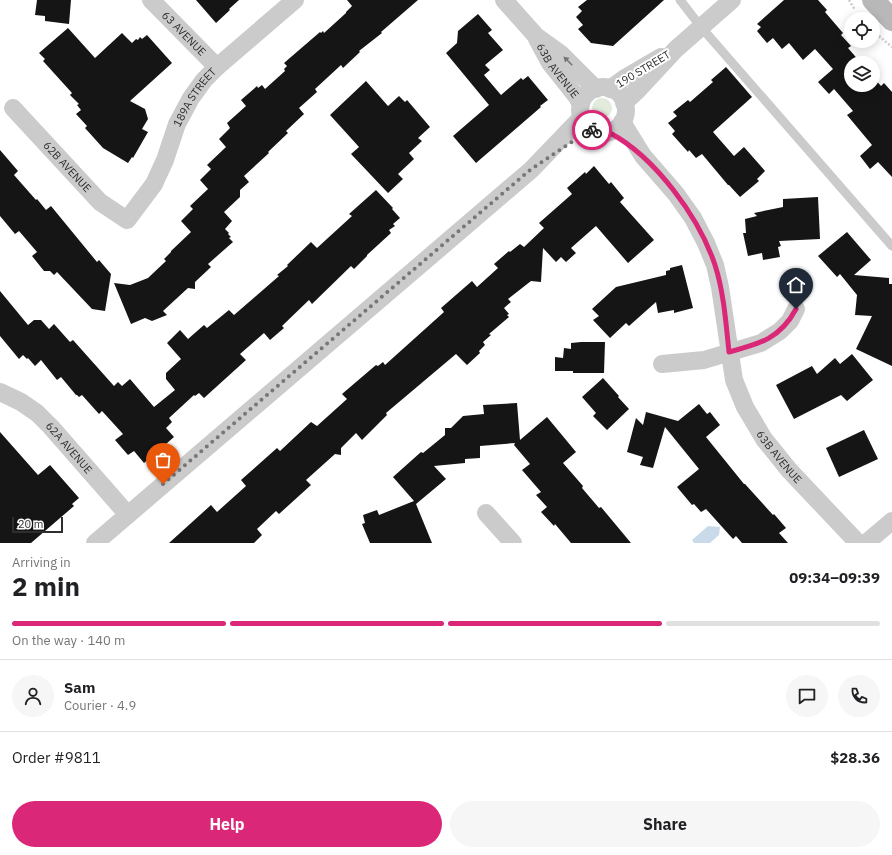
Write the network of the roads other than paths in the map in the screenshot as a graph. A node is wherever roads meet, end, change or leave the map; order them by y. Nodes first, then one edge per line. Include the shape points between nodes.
1 (151, 0) edge
2 (295, 0) edge
3 (504, 0) edge
4 (680, 0) edge
5 (732, 0) edge
6 (874, 0) edge
7 (701, 27) junction
8 (885, 27) edge
9 (536, 36) junction
10 (676, 49) junction
11 (217, 67) junction
12 (603, 89) junction
13 (624, 103) junction
14 (13, 108) dead end
15 (597, 121) junction
16 (127, 220) joint
17 (892, 246) edge
18 (796, 309) dead end
19 (729, 352) junction
20 (662, 364) dead end
21 (0, 392) edge
22 (486, 513) dead end
23 (128, 515) junction
24 (892, 521) edge
25 (94, 543) edge
26 (513, 543) edge
27 (858, 543) edge
28 (866, 543) edge

1 - 11 street, 63 AVENUE
2 - 11 street, 189A STREET
3 - 9 street, 63B AVENUE
4 - 7 lane
5 - 7 street, 190 STREET
6 - 8 main road
7 - 10 street, 190 STREET
7 - 17 lane
12 -> 9 street, 63B AVENUE
9 - 15 street, 63B AVENUE via 550,63
10 - 12 street, 190 STREET
10 - 13 street, 190 STREET
11 - 16 street, 189A STREET via 190,98 154,184
12 - 13 street, 63B AVENUE via 614,90
12 - 15 street, 190 STREET via 591,90 586,96
13 - 15 street via 625,116
14 - 16 street, 62B AVENUE via 100,202
15 - 19 street, 63B AVENUE via 643,156 693,218 715,265
15 - 23 street via 530,170
18 - 19 street via 780,331 760,343
19 - 20 street via 704,360
19 - 27 street, 63B AVENUE via 734,380 745,407 764,439 788,470
21 - 23 street, 62A AVENUE via 37,413
22 - 26 street
23 - 25 street
24 - 28 street

